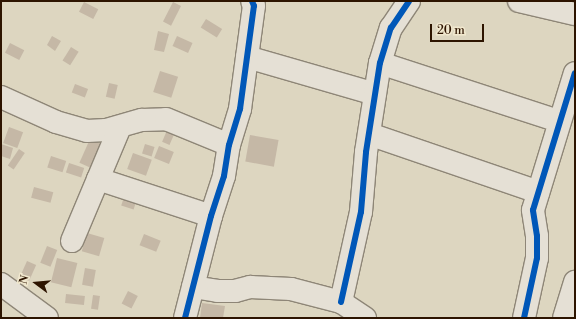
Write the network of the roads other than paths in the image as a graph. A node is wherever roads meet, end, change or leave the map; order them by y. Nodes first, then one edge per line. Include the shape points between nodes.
1 (252, 1) edge
2 (410, 1) edge
3 (519, 1) edge
4 (575, 14) edge
5 (247, 57) junction
6 (380, 63) junction
7 (575, 73) edge
8 (375, 94) junction
9 (1, 97) edge
10 (559, 121) junction
11 (120, 127) junction
12 (369, 134) junction
13 (229, 145) junction
14 (98, 179) junction
15 (538, 192) junction
16 (211, 216) junction
17 (72, 241) dead end
18 (575, 282) edge
19 (1, 284) edge
20 (193, 286) junction
21 (354, 312) edge
22 (47, 318) edge
23 (185, 318) edge
24 (524, 318) edge
25 (564, 318) edge

1 - 5 street via 254,6
2 - 6 street via 391,28
3 - 4 street
5 - 8 street
5 - 13 street via 240,109
6 - 8 street
6 - 10 street
7 - 10 street
8 - 12 street
9 - 11 street via 56,122 87,131
10 - 15 street
11 - 13 street via 142,120 166,120
11 - 14 street
12 - 15 street
12 - 21 street
13 - 16 street via 224,176
14 - 16 street
14 - 17 street
15 - 24 street via 533,210 537,258
16 - 20 street
18 - 25 street
19 - 22 street
20 - 21 street via 218,291 236,291 250,287 291,289
20 - 23 street

